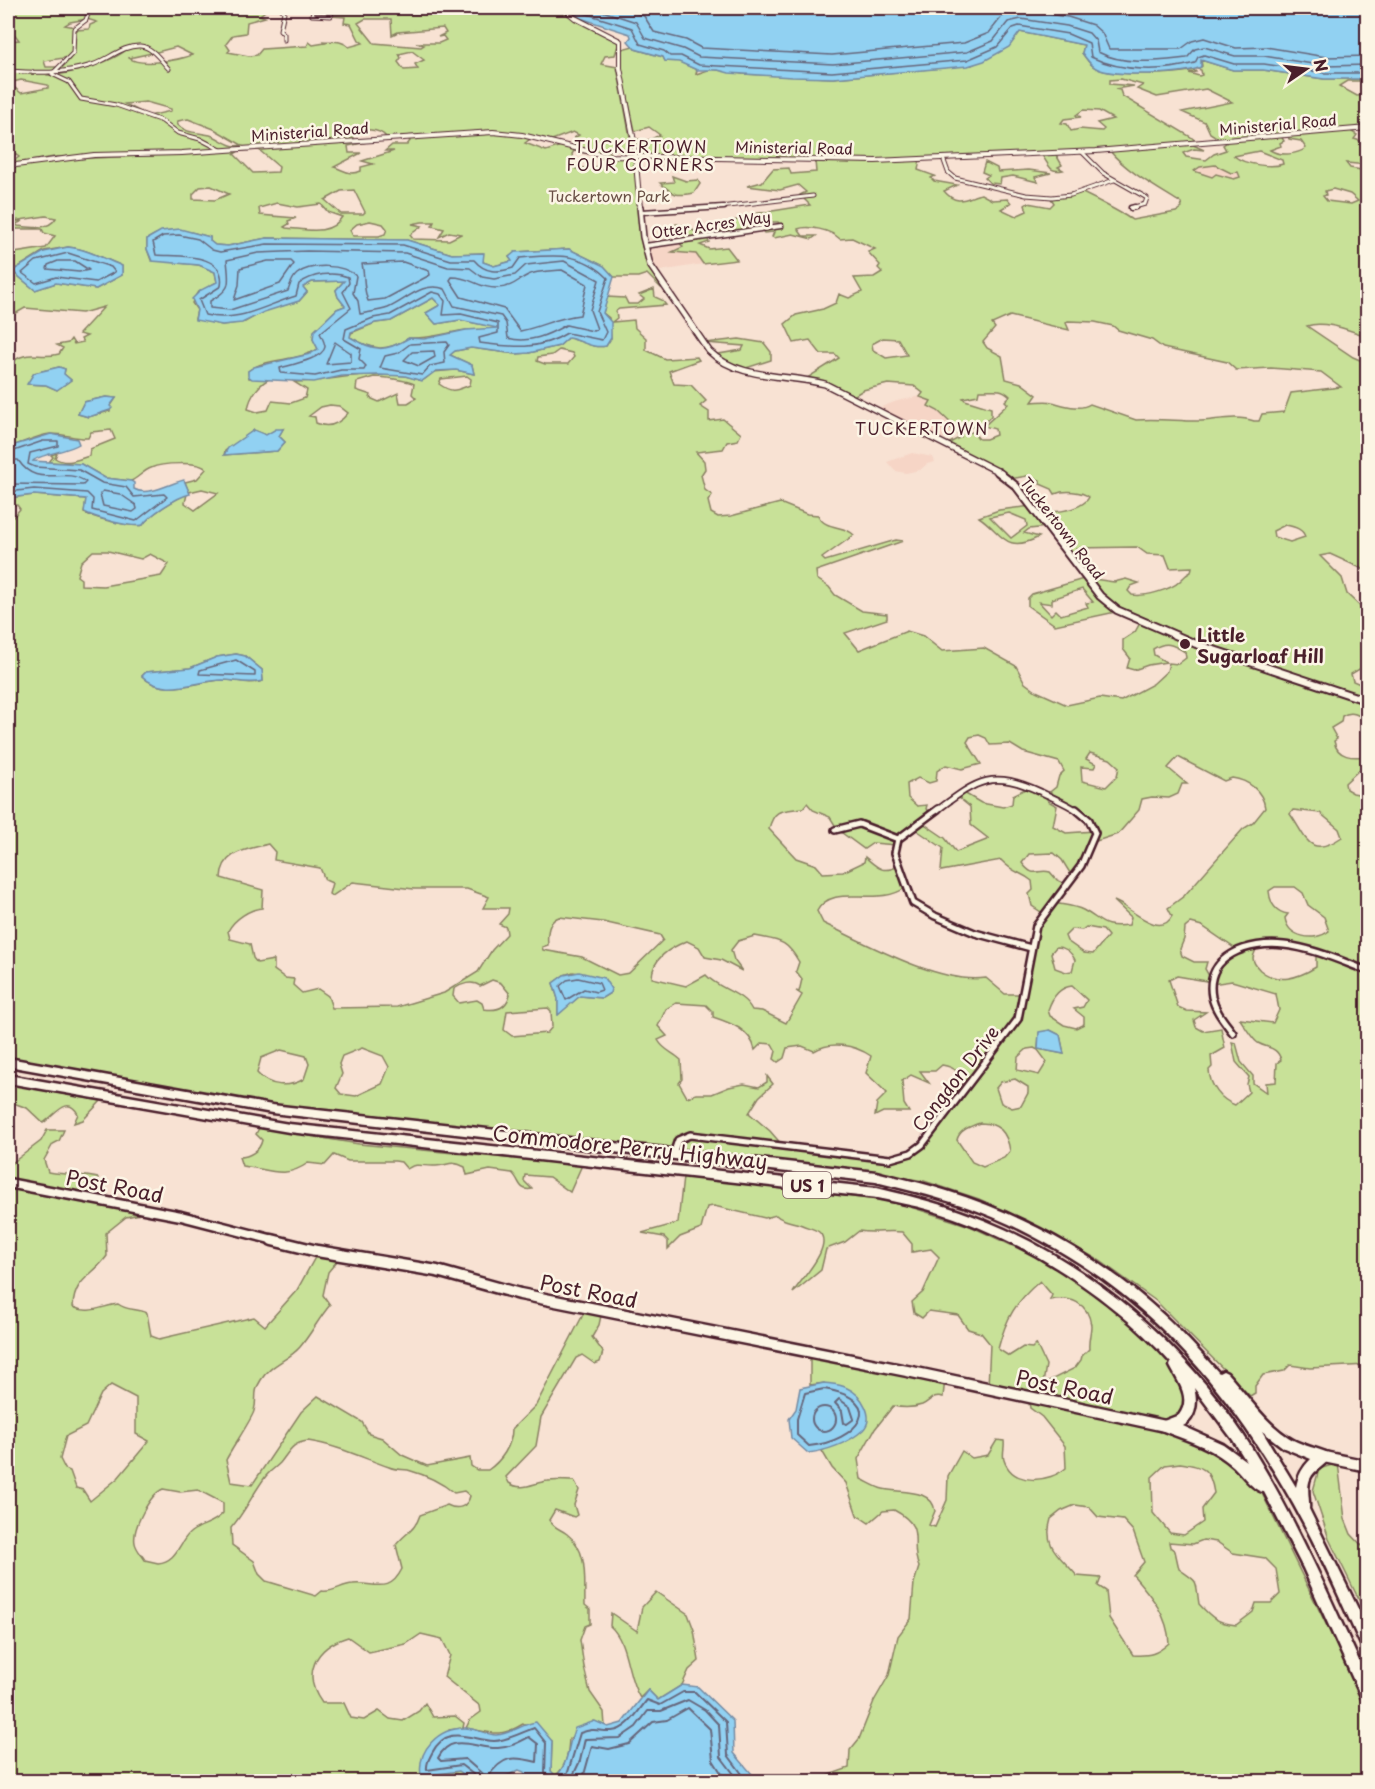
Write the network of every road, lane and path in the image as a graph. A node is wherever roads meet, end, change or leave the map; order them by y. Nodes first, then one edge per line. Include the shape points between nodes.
1 (90, 8) edge
2 (281, 8) edge
3 (314, 8) edge
4 (333, 8) edge
5 (563, 8) edge
6 (284, 40) dead end
7 (169, 69) dead end
8 (8, 71) edge
9 (52, 74) junction
10 (1368, 128) edge
11 (221, 150) junction
12 (1082, 152) junction
13 (635, 157) junction
14 (944, 158) junction
15 (8, 166) edge
16 (1114, 180) junction
17 (813, 196) dead end
18 (1131, 208) dead end
19 (641, 212) junction
20 (781, 226) dead end
21 (645, 246) junction
22 (1368, 701) edge
23 (835, 830) dead end
24 (898, 839) junction
25 (1031, 948) junction
26 (1368, 971) edge
27 (1233, 1033) dead end
28 (8, 1062) edge
29 (8, 1079) edge
30 (673, 1154) junction
31 (8, 1183) edge
32 (954, 1197) junction
33 (982, 1207) junction
34 (950, 1212) junction
35 (971, 1220) junction
36 (1150, 1334) junction
37 (1193, 1349) junction
38 (1190, 1412) junction
39 (1165, 1426) junction
40 (1201, 1437) junction
41 (1323, 1457) junction
42 (1368, 1466) edge
43 (1277, 1507) junction
44 (1306, 1515) junction
45 (1368, 1644) edge
46 (1368, 1696) edge

1 - 9 street via 86,20 74,29 73,53
2 - 6 street via 284,12 280,30
3 - 4 street via 312,15 326,17 331,16
5 - 13 street, Tuckertown Road via 572,17 620,41 620,68
7 - 9 street via 148,48 140,46
8 - 9 street
9 - 11 street via 69,82 81,99 162,120 178,133
10 - 12 street, Ministerial Road
11 - 13 street, Ministerial Road via 502,132 535,136 587,153
11 - 15 street, Ministerial Road via 43,159
12 - 14 street, Ministerial Road
12 - 16 street via 1091,167
13 - 14 street, Ministerial Road via 862,161
13 - 19 street, Tuckertown Road
14 - 16 street via 948,172 955,178 1026,195 1061,197
16 - 18 street via 1147,198 1145,204
17 - 19 street via 699,210
19 - 21 street, Tuckertown Road
20 - 21 street, Otter Acres Way
21 - 22 street, Tuckertown Road via 650,265 709,351 723,365 825,384 1003,474 1100,596 1117,610 1225,655
23 - 24 street via 844,825 866,824
24 - 25 street via 895,854 913,903 975,933
24 - 25 street, Congdon Drive via 970,787 991,777 1015,781 1086,816 1095,833 1091,843 1081,866 1036,926
25 - 30 street, Congdon Drive via 1018,1019 922,1145 911,1153 890,1159 690,1135 678,1140
26 - 27 street via 1285,945 1254,944 1227,955 1214,971 1212,997
28 - 30 highway, Commodore Perry Highway / US 1 via 272,1109
29 - 34 highway, Commodore Perry Highway / US 1 via 289,1128 877,1193
30 - 32 highway, Commodore Perry Highway / US 1 via 876,1177
31 - 39 street, Post Road via 181,1216 317,1251 436,1271 520,1294
32 - 33 highway, Commodore Perry Highway / US 1
32 - 34 highway via 956,1209
33 - 35 highway via 964,1207
33 - 37 highway, Commodore Perry Highway / US 1 via 1043,1235 1110,1276
34 - 35 highway, Commodore Perry Highway / US 1
35 - 36 highway, Commodore Perry Highway / US 1 via 1071,1271
36 - 38 highway via 1184,1380 1191,1400
36 - 43 highway, Commodore Perry Highway / US 1 via 1177,1360 1237,1436
37 - 41 highway via 1280,1441
37 - 44 highway, Commodore Perry Highway / US 1 via 1260,1438
38 - 39 highway via 1183,1420
38 - 40 highway via 1190,1427
39 - 40 highway
40 - 43 highway via 1235,1457
41 - 42 street
41 - 44 highway via 1303,1477
43 - 46 highway, Commodore Perry Highway / US 1
44 - 45 highway, Commodore Perry Highway / US 1

